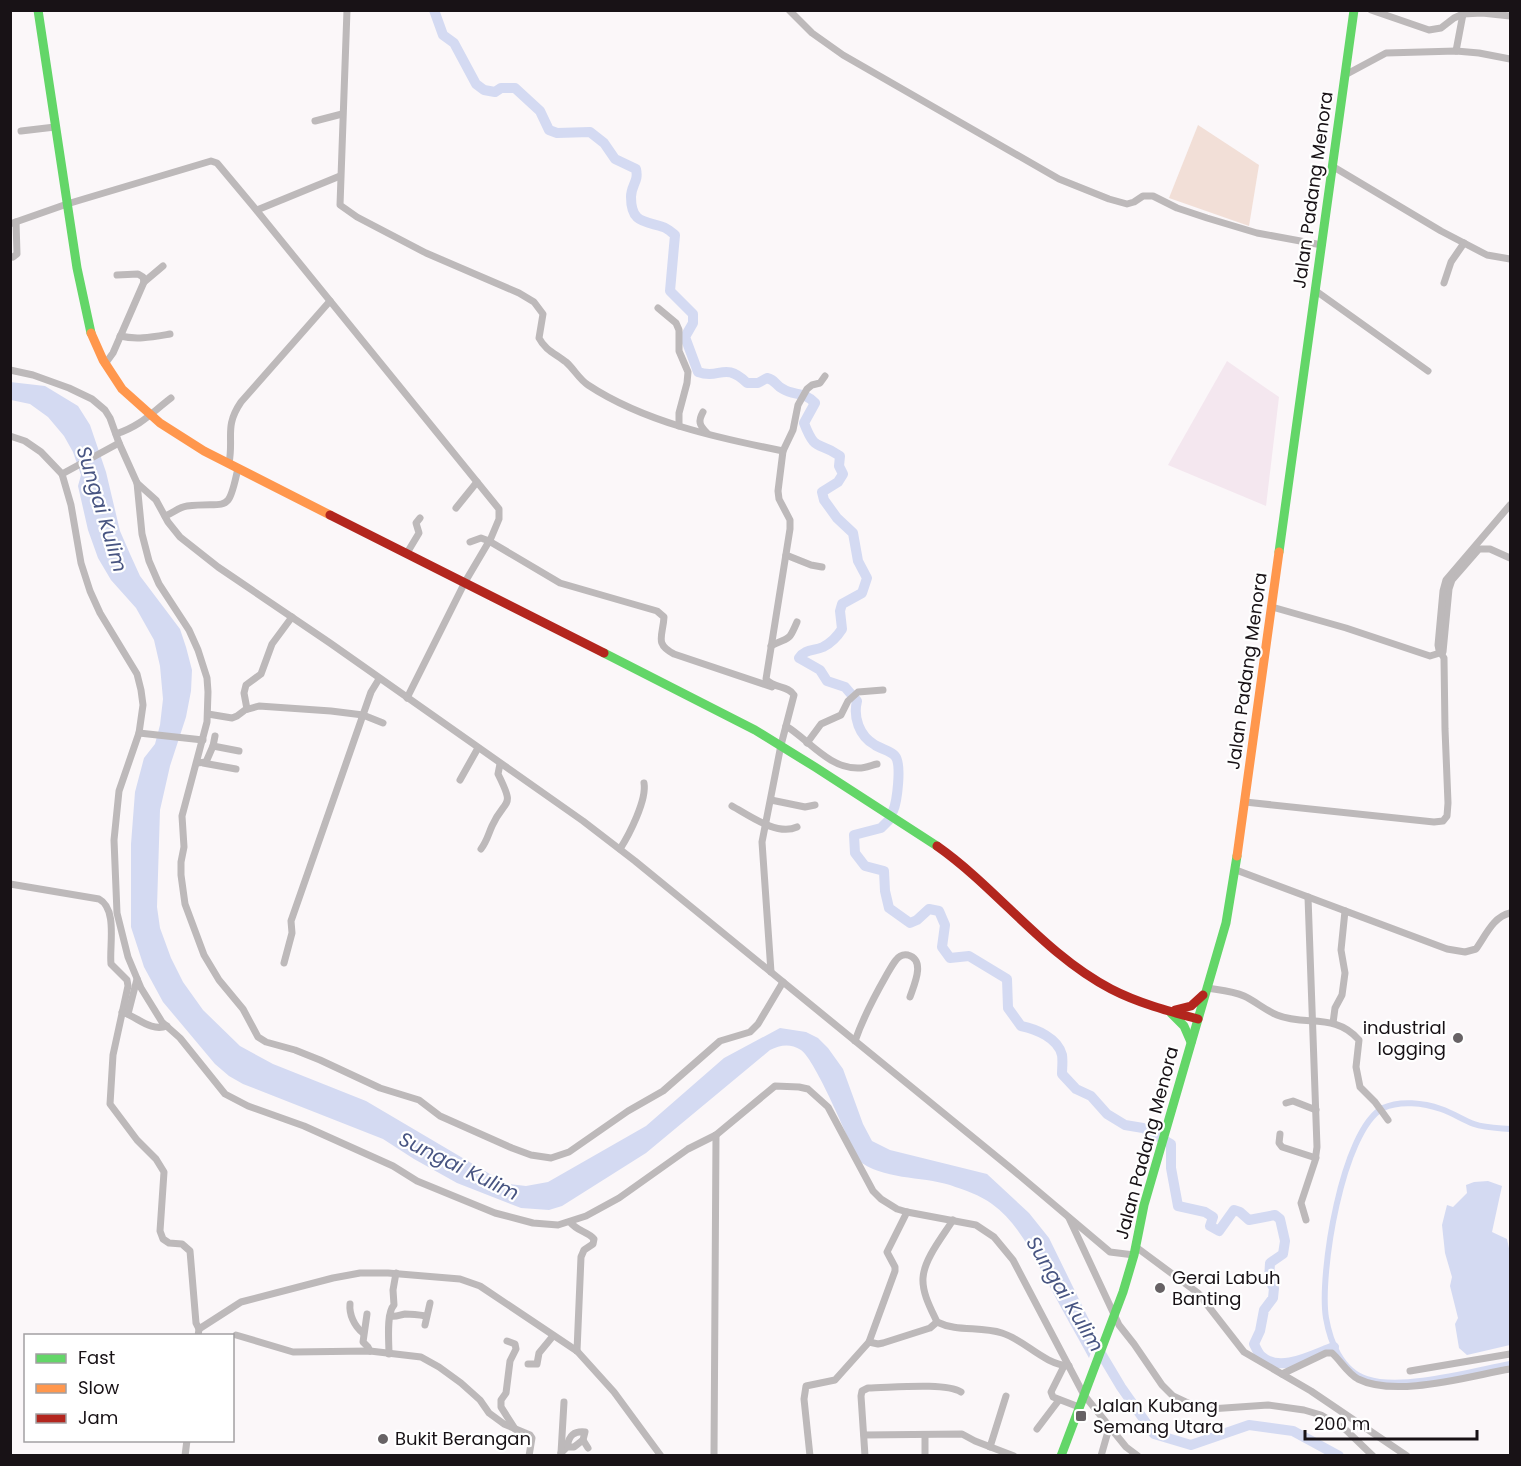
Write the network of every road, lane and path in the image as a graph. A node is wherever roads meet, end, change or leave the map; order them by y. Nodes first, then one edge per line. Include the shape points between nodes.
1 (38, 10) edge
2 (347, 10) edge
3 (789, 10) edge
4 (1354, 10) edge
5 (1371, 10) edge
6 (1483, 12) edge
7 (1463, 14) junction
8 (1510, 16) edge
9 (1456, 51) junction
10 (1510, 59) edge
11 (1345, 75) junction
12 (342, 114) junction
13 (315, 121) dead end
14 (55, 127) junction
15 (21, 131) dead end
16 (1332, 166) junction
17 (340, 176) junction
18 (67, 204) junction
19 (256, 210) junction
20 (13, 223) edge
21 (1464, 243) junction
22 (1322, 245) junction
23 (13, 257) dead end
24 (1510, 259) edge
25 (163, 266) dead end
26 (117, 275) dead end
27 (144, 282) junction
28 (1444, 282) dead end
29 (1316, 291) junction
30 (330, 301) junction
31 (658, 308) dead end
32 (170, 334) dead end
33 (120, 336) junction
34 (105, 364) junction
35 (10, 370) edge
36 (1428, 371) dead end
37 (825, 376) dead end
38 (171, 398) dead end
39 (703, 412) dead end
40 (151, 416) junction
41 (679, 426) junction
42 (706, 432) junction
43 (116, 435) junction
44 (10, 436) edge
45 (115, 445) junction
46 (783, 451) junction
47 (228, 463) junction
48 (238, 468) junction
49 (64, 474) junction
50 (477, 482) junction
51 (137, 483) junction
52 (1510, 505) edge
53 (456, 508) dead end
54 (165, 516) junction
55 (420, 518) dead end
56 (489, 541) junction
57 (470, 542) dead end
58 (407, 553) junction
59 (786, 555) junction
60 (1510, 558) edge
61 (822, 567) dead end
62 (465, 582) junction
63 (1272, 607) junction
64 (292, 617) junction
65 (797, 622) dead end
66 (771, 646) junction
67 (1441, 652) junction
68 (379, 679) junction
69 (883, 690) dead end
70 (794, 695) junction
71 (407, 698) junction
72 (247, 709) junction
73 (208, 714) junction
74 (363, 715) junction
75 (383, 723) dead end
76 (786, 726) junction
77 (143, 734) junction
78 (215, 736) dead end
79 (199, 740) junction
80 (807, 743) junction
81 (781, 745) junction
82 (213, 746) junction
83 (478, 748) junction
84 (239, 752) dead end
85 (200, 763) junction
86 (500, 764) junction
87 (877, 764) dead end
88 (236, 770) dead end
89 (460, 780) dead end
90 (644, 783) dead end
91 (771, 800) junction
92 (1245, 802) junction
93 (732, 806) dead end
94 (815, 806) dead end
95 (765, 824) junction
96 (797, 827) dead end
97 (481, 849) dead end
98 (620, 849) junction
99 (1236, 870) junction
100 (10, 884) edge
101 (1308, 897) junction
102 (1344, 911) junction
103 (1510, 913) edge
104 (284, 963) dead end
105 (771, 972) junction
106 (137, 978) junction
107 (783, 982) junction
108 (1207, 988) junction
109 (910, 997) dead end
110 (1166, 1010) junction
111 (125, 1013) junction
112 (1198, 1019) junction
113 (1312, 1020) junction
114 (1333, 1023) junction
115 (167, 1026) junction
116 (855, 1041) junction
117 (1191, 1042) junction
118 (1286, 1103) dead end
119 (1316, 1110) junction
120 (1388, 1120) dead end
121 (1280, 1134) dead end
122 (716, 1135) junction
123 (1316, 1158) junction
124 (908, 1212) junction
125 (1068, 1216) junction
126 (953, 1220) junction
127 (1306, 1220) dead end
128 (570, 1222) junction
129 (1135, 1251) junction
130 (396, 1273) junction
131 (350, 1304) dead end
132 (430, 1304) dead end
133 (367, 1314) dead end
134 (390, 1316) junction
135 (426, 1316) junction
136 (1113, 1318) junction
137 (937, 1322) junction
138 (425, 1325) dead end
139 (198, 1332) edge
140 (363, 1333) junction
141 (236, 1335) dead end
142 (553, 1336) junction
143 (507, 1341) dead end
144 (869, 1342) junction
145 (577, 1350) junction
146 (370, 1352) junction
147 (389, 1354) junction
148 (1510, 1354) edge
149 (528, 1364) dead end
150 (1066, 1366) junction
151 (1510, 1369) edge
152 (1410, 1371) dead end
153 (1282, 1374) junction
154 (961, 1392) dead end
155 (1084, 1395) junction
156 (1006, 1396) dead end
157 (1059, 1400) junction
158 (564, 1402) dead end
159 (1079, 1407) junction
160 (1109, 1428) junction
161 (515, 1429) junction
162 (1037, 1429) dead end
163 (925, 1435) junction
164 (864, 1436) junction
165 (583, 1440) junction
166 (567, 1447) junction
167 (990, 1447) junction
168 (588, 1448) dead end
169 (561, 1454) edge
170 (529, 1455) edge
171 (661, 1455) edge
172 (714, 1455) edge
173 (810, 1455) edge
174 (865, 1455) edge
175 (925, 1455) edge
176 (1014, 1455) edge
177 (1061, 1455) edge
178 (1101, 1455) edge
179 (1138, 1455) edge
180 (1373, 1455) edge
181 (1407, 1455) edge

1 - 14 street
2 - 12 street
3 - 22 street via 843,55 1059,179 1121,204 1153,196 1177,208 1257,233
4 - 11 street, Jalan Padang Menora
5 - 7 street via 1429,30 1441,28
6 - 7 street
6 - 8 street
7 - 9 street
9 - 10 street
9 - 11 street via 1386,53
11 - 16 street, Jalan Padang Menora
12 - 13 street
12 - 17 street
14 - 15 street
14 - 18 street
16 - 21 street
16 - 22 street, Jalan Padang Menora
17 - 19 street
17 - 41 street via 340,205 347,211 426,253 534,302 543,314 539,338 543,346 568,364 586,384 633,409
18 - 19 street via 211,161 217,163
18 - 20 street
18 - 34 street via 88,323
19 - 30 street
20 - 23 street via 18,249
21 - 24 street via 1487,255
21 - 28 street
22 - 29 street, Jalan Padang Menora
25 - 27 street
26 - 27 street via 138,274
27 - 33 street
29 - 36 street
29 - 63 street, Jalan Padang Menora
30 - 47 street via 234,412
30 - 50 street
31 - 41 street via 680,330 679,351 688,372
32 - 33 street via 146,339
33 - 34 street
34 - 40 street via 126,393
35 - 43 street via 60,384 92,399 105,410
37 - 46 street via 807,390 798,405
38 - 40 street
39 - 42 street via 700,426
40 - 43 street
40 - 47 street
41 - 42 street
42 - 46 street
43 - 45 street
44 - 49 street via 26,441
45 - 49 street
45 - 51 street
46 - 59 street via 778,499 790,520
47 - 48 street
48 - 54 street via 228,501 220,505 186,506
48 - 58 street
49 - 77 street via 90,591 137,674
50 - 53 street
50 - 56 street via 499,509
51 - 54 street via 156,500
51 - 73 street via 149,561 198,650 207,678
52 - 67 street via 1446,580 1438,645
54 - 64 street via 180,537
55 - 58 street via 416,523 419,533
56 - 57 street via 481,538
56 - 62 street
56 - 70 street via 560,583 661,613 661,645 674,654
58 - 62 street
59 - 61 street
59 - 66 street
60 - 67 street via 1490,549 1479,549 1452,580
62 - 71 street
62 - 81 street
63 - 67 street via 1430,656
63 - 92 street, Jalan Padang Menora
64 - 68 street
64 - 72 street via 272,644 261,674 246,685
65 - 66 street via 791,637
66 - 70 street via 766,679
67 - 92 street via 1448,803 1443,821
68 - 71 street
68 - 74 street
69 - 80 street via 856,694 841,714 821,724
70 - 76 street
71 - 83 street
72 - 73 street via 231,718
72 - 74 street via 259,706
73 - 79 street
74 - 75 street
74 - 104 street via 291,921
76 - 80 street
76 - 81 street
77 - 79 street
77 - 106 street via 124,771 114,840 117,913
78 - 82 street
79 - 85 street
80 - 87 street via 845,766
81 - 91 street
81 - 110 street via 961,863 1050,945 1099,983
82 - 84 street
82 - 85 street via 206,762
83 - 86 street
83 - 89 street
85 - 88 street
85 - 107 street via 182,816 181,875 185,904 204,955 258,1037 418,1100 440,1116 522,1152 551,1158 569,1152 663,1091 720,1041 750,1032
86 - 97 street via 498,774 508,797
86 - 98 street
90 - 98 street via 646,791
91 - 94 street
91 - 95 street
92 - 99 street, Jalan Padang Menora
93 - 95 street
95 - 96 street via 790,830
95 - 105 street via 763,873
98 - 105 street
99 - 101 street
99 - 108 street, Jalan Padang Menora
100 - 111 street via 103,901 112,930 111,964 127,980
101 - 102 street
101 - 113 street
102 - 103 street via 1465,952 1476,949 1495,921
102 - 114 street via 1341,950 1345,973
105 - 107 street
106 - 111 street
106 - 115 street
107 - 116 street
108 - 110 street via 1191,1006
108 - 112 street, Jalan Padang Menora
108 - 113 street via 1241,994 1291,1019
109 - 116 street via 917,963 915,958 902,955 874,996
110 - 112 street
110 - 117 street via 1187,1029
111 - 115 street via 150,1026
111 - 139 street via 113,1055 110,1104 164,1172 160,1231 169,1243 182,1244 190,1251
112 - 117 street, Jalan Padang Menora
113 - 114 street
113 - 119 street
114 - 120 street via 1345,1027 1359,1040 1356,1067 1360,1087
115 - 128 street via 225,1094 236,1101 304,1126 417,1181 495,1213 545,1225
116 - 125 street
117 - 129 street, Jalan Padang Menora via 1144,1205
118 - 119 street via 1293,1101
119 - 123 street
121 - 123 street via 1282,1147
122 - 124 street via 775,1086 808,1089 828,1107 873,1191 897,1209
122 - 128 street via 688,1149 600,1210
122 - 172 street
123 - 127 street via 1301,1203
124 - 126 street
124 - 144 street via 887,1252 895,1271
125 - 129 street via 1110,1252
125 - 136 street
126 - 137 street via 922,1278
126 - 150 street via 976,1225 994,1237 1013,1260
128 - 145 street via 594,1239 581,1257
129 - 136 street, Jalan Padang Menora
129 - 153 street via 1198,1293 1244,1352
130 - 134 street
130 - 139 street via 360,1273 252,1299 231,1307
130 - 142 street via 460,1279 480,1286
131 - 140 street via 356,1328
132 - 135 street
133 - 140 street
134 - 135 street
134 - 147 street
135 - 138 street
136 - 155 street, Jalan Padang Menora
136 - 180 street via 1173,1396 1210,1409 1268,1405 1321,1415 1346,1430
137 - 144 street via 930,1328 883,1343
137 - 150 street via 946,1327 1003,1333
140 - 146 street via 363,1342
141 - 146 street via 293,1352
142 - 145 street
142 - 149 street via 539,1353 537,1364
143 - 161 street via 515,1344 516,1349 501,1407
144 - 173 street via 836,1380 806,1386
145 - 171 street
146 - 147 street
147 - 161 street via 421,1357 439,1367 480,1400 489,1413
148 - 152 street
150 - 155 street
150 - 157 street via 1051,1392
151 - 153 street via 1394,1387 1353,1376 1332,1353 1326,1353
153 - 181 street
154 - 164 street via 926,1386 862,1390
155 - 159 street, Jalan Padang Menora
155 - 160 street
156 - 167 street
157 - 159 street
157 - 162 street
158 - 169 street
159 - 177 street, Jalan Padang Menora
160 - 178 street
160 - 179 street via 1126,1448
161 - 170 street via 532,1438
163 - 164 street
163 - 167 street via 962,1434
163 - 175 street
164 - 174 street
165 - 166 street
165 - 166 street via 585,1432 577,1431
165 - 168 street
166 - 169 street
167 - 176 street

